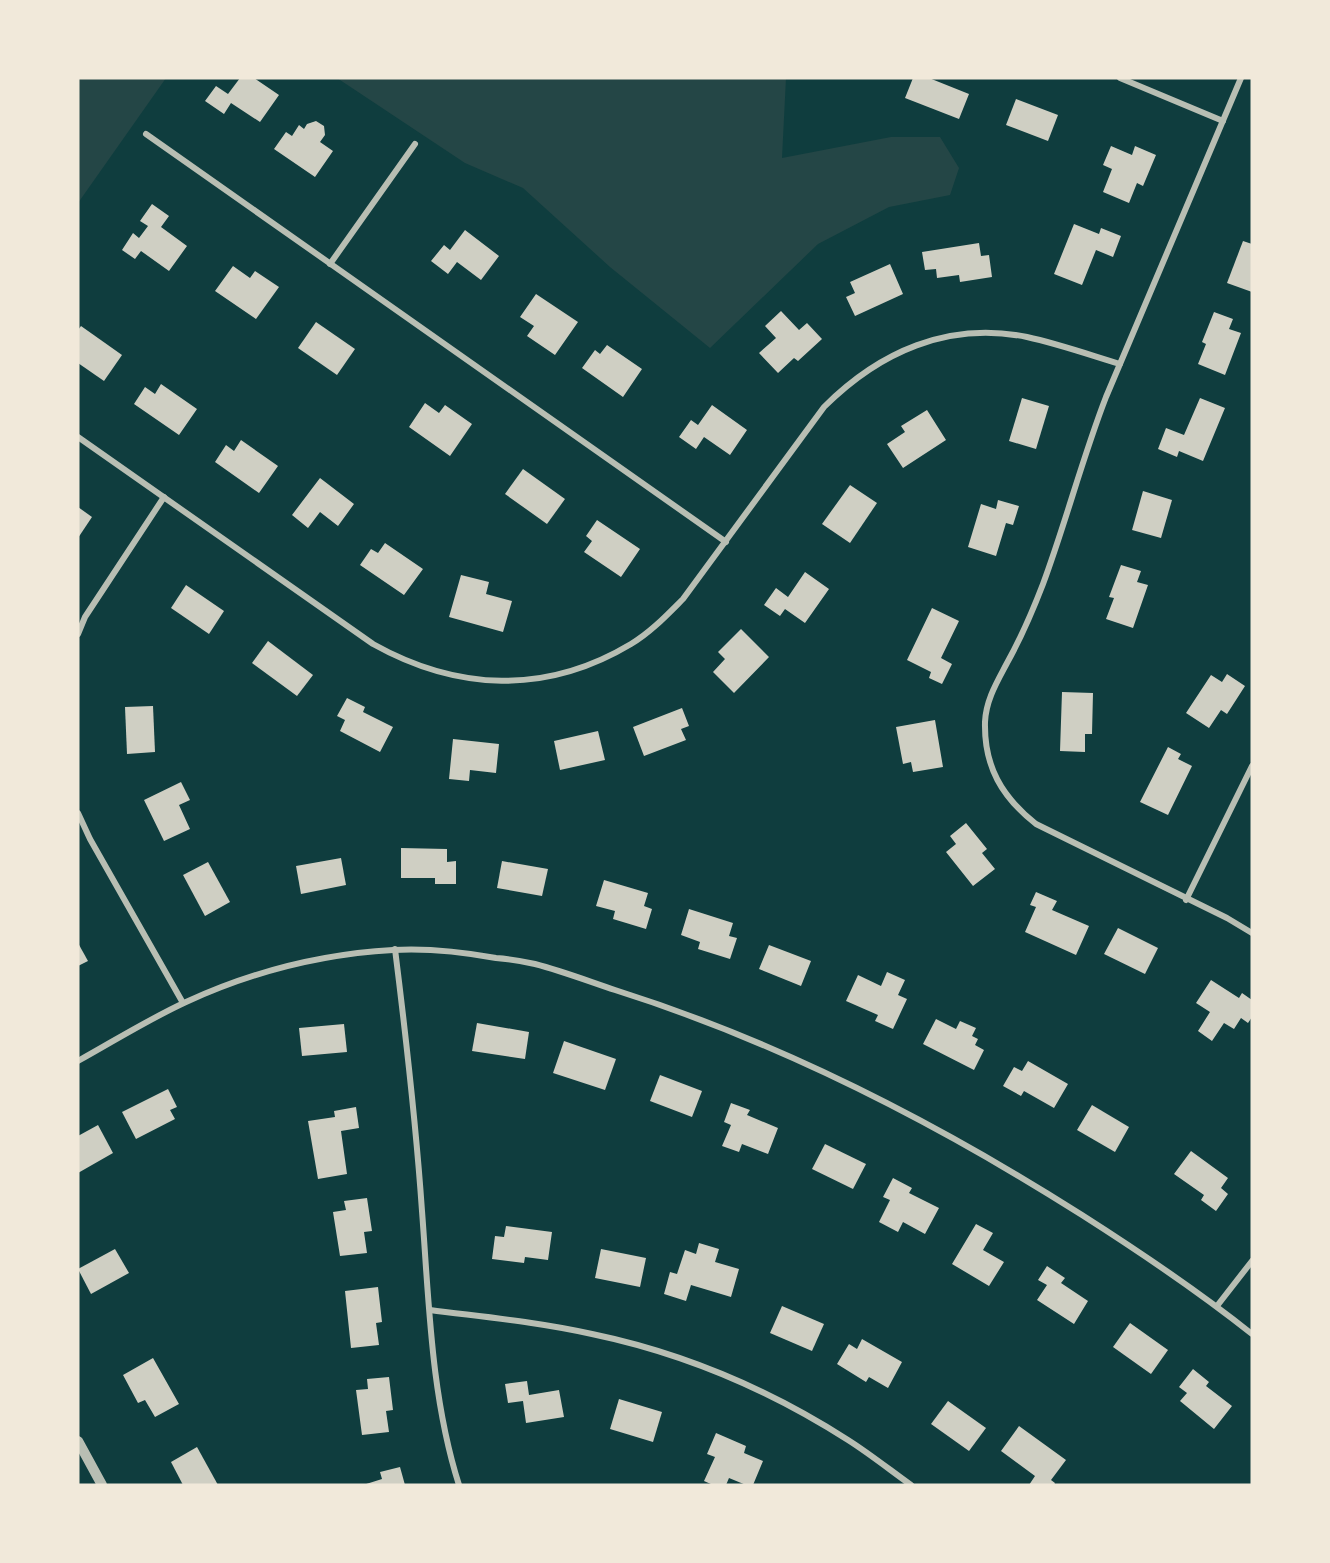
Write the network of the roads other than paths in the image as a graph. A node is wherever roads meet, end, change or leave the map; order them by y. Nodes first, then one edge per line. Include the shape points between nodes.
1 (1119, 78) edge
2 (1241, 78) edge
3 (1223, 121) junction
4 (146, 134) dead end
5 (415, 144) dead end
6 (330, 264) junction
7 (1120, 364) junction
8 (78, 437) edge
9 (164, 497) junction
10 (726, 542) junction
11 (78, 634) edge
12 (1252, 766) edge
13 (78, 813) edge
14 (1186, 900) junction
15 (1252, 933) edge
16 (395, 949) junction
17 (183, 1003) junction
18 (78, 1061) edge
19 (1252, 1261) edge
20 (1216, 1306) junction
21 (430, 1310) junction
22 (1252, 1334) edge
23 (78, 1441) edge
24 (102, 1485) edge
25 (459, 1485) edge
26 (911, 1485) edge

1 - 3 street
2 - 3 street
3 - 7 street
4 - 6 street
5 - 6 street
6 - 10 street
7 - 10 street via 1027,337 993,333 930,340 895,353 865,370 824,407
7 - 14 street via 1086,449 1042,586 989,700 986,746 1003,791 1036,824
8 - 9 street
9 - 10 street via 389,653 429,670 496,681 530,680 567,672 632,643 684,599
9 - 11 street via 85,617
12 - 14 street
13 - 17 street
14 - 15 street
16 - 17 street via 305,961 227,984
16 - 20 street via 475,954 532,963 663,1005 748,1039 928,1124 1032,1183
16 - 21 street via 414,1111
17 - 18 street
19 - 20 street
20 - 22 street
21 - 25 street via 440,1407
21 - 26 street via 554,1326 695,1363 804,1413
23 - 24 street

